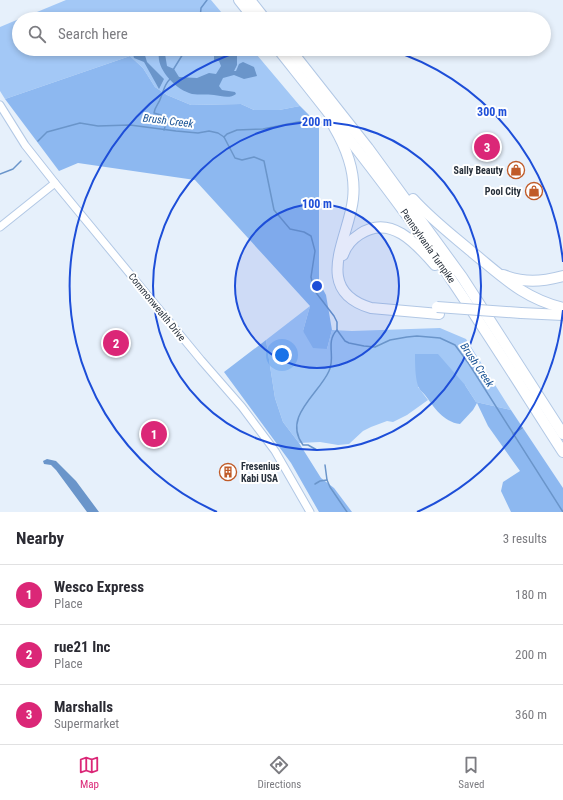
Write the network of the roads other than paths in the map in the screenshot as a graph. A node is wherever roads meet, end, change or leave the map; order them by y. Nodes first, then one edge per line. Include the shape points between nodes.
1 (239, 0) edge
2 (250, 0) edge
3 (248, 12) edge
4 (259, 12) edge
5 (284, 56) edge
6 (296, 56) edge
7 (314, 94) junction
8 (0, 105) edge
9 (368, 148) junction
10 (55, 183) junction
11 (0, 227) edge
12 (498, 273) junction
13 (563, 276) edge
14 (563, 308) edge
15 (438, 310) junction
16 (473, 313) junction
17 (563, 315) edge
18 (522, 316) junction
19 (563, 321) edge
20 (563, 434) edge
21 (563, 452) edge
22 (310, 512) edge

1 - 3 highway
2 - 4 highway
5 - 7 highway, Pennsylvania Turnpike
6 - 9 highway, Pennsylvania Turnpike
7 - 15 highway via 317,103 340,136 351,167 353,199 338,260 339,278 343,288 355,301 371,308
7 - 16 highway, Pennsylvania Turnpike via 386,187
8 - 10 street, Commonwealth Drive
9 - 12 highway via 432,218
9 - 20 highway, Pennsylvania Turnpike via 462,277
10 - 11 street
10 - 22 street, Commonwealth Drive via 242,407 275,451
12 - 13 highway via 529,282
12 - 14 highway via 515,288 534,299
15 - 16 highway via 375,305 362,300 345,282 342,270 344,252 351,241 370,228 386,228 400,232 425,253
15 - 18 highway, bridge
16 - 21 highway, Pennsylvania Turnpike
17 - 18 highway
18 - 19 highway

